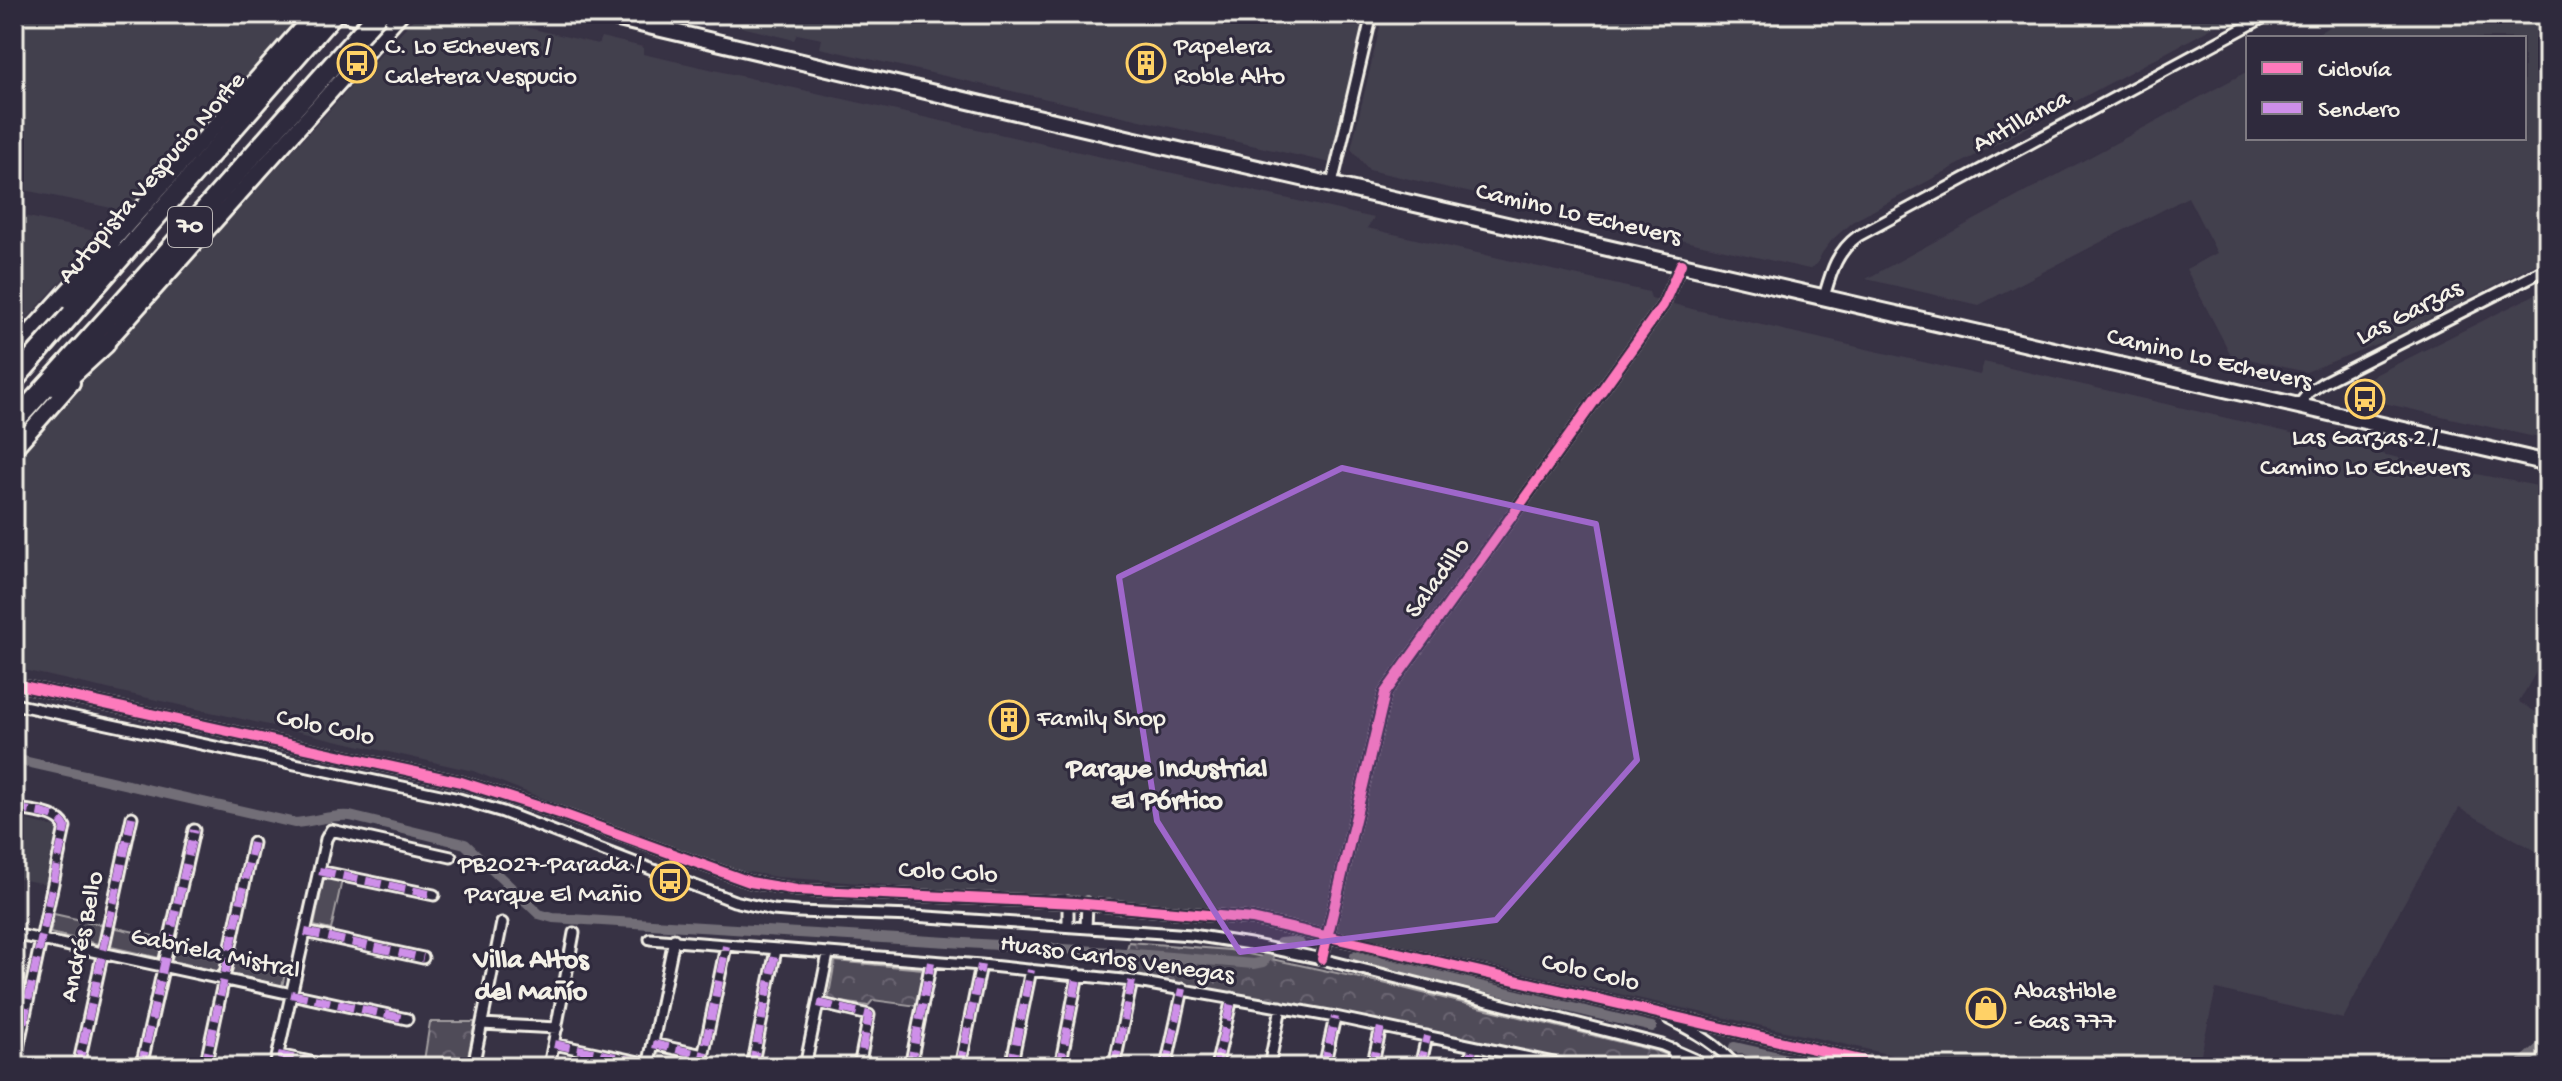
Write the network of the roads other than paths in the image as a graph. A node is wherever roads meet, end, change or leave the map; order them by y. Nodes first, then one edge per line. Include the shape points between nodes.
1 (333, 14) edge
2 (346, 14) edge
3 (400, 14) edge
4 (597, 14) edge
5 (1372, 14) edge
6 (2270, 14) edge
7 (317, 21) edge
8 (383, 21) edge
9 (1332, 184) junction
10 (110, 244) junction
11 (1681, 264) junction
12 (2548, 268) edge
13 (1824, 297) junction
14 (105, 344) junction
15 (14, 350) edge
16 (16, 377) edge
17 (2298, 406) junction
18 (16, 419) edge
19 (14, 449) edge
20 (2548, 463) edge
21 (14, 684) edge
22 (14, 704) edge
23 (123, 707) junction
24 (119, 726) junction
25 (386, 765) junction
26 (371, 780) junction
27 (14, 808) edge
28 (132, 817) dead end
29 (602, 829) junction
30 (194, 830) dead end
31 (618, 835) junction
32 (253, 843) dead end
33 (595, 847) junction
34 (611, 854) junction
35 (451, 857) dead end
36 (319, 871) junction
37 (434, 895) dead end
38 (1068, 902) junction
39 (1087, 903) junction
40 (502, 923) dead end
41 (1068, 926) junction
42 (1086, 928) junction
43 (305, 932) junction
44 (574, 933) dead end
45 (14, 934) edge
46 (1328, 935) junction
47 (650, 939) dead end
48 (674, 939) junction
49 (41, 940) junction
50 (726, 946) junction
51 (776, 950) junction
52 (103, 953) junction
53 (828, 954) junction
54 (423, 958) dead end
55 (1322, 959) junction
56 (931, 962) junction
57 (981, 965) junction
58 (164, 966) junction
59 (1031, 970) junction
60 (1078, 974) junction
61 (224, 979) junction
62 (1132, 981) junction
63 (1183, 989) junction
64 (291, 994) junction
65 (1232, 998) junction
66 (818, 1003) junction
67 (1281, 1007) junction
68 (1655, 1012) junction
69 (1335, 1017) junction
70 (407, 1019) dead end
71 (482, 1024) junction
72 (1381, 1027) junction
73 (557, 1028) junction
74 (1730, 1029) junction
75 (1427, 1036) junction
76 (554, 1044) junction
77 (653, 1044) junction
78 (1473, 1046) junction
79 (1673, 1049) junction
80 (1721, 1052) junction
81 (278, 1055) junction
82 (703, 1055) junction
83 (1520, 1056) junction
84 (648, 1066) edge
85 (14, 1067) edge
86 (78, 1067) edge
87 (141, 1067) edge
88 (205, 1067) edge
89 (275, 1067) edge
90 (334, 1067) edge
91 (473, 1067) edge
92 (549, 1067) edge
93 (701, 1067) edge
94 (752, 1067) edge
95 (805, 1067) edge
96 (859, 1067) edge
97 (910, 1067) edge
98 (960, 1067) edge
99 (1011, 1067) edge
100 (1060, 1067) edge
101 (1114, 1067) edge
102 (1166, 1067) edge
103 (1216, 1067) edge
104 (1269, 1067) edge
105 (1324, 1067) edge
106 (1372, 1067) edge
107 (1420, 1067) edge
108 (1469, 1067) edge
109 (1518, 1067) edge
110 (1570, 1067) edge
111 (1674, 1067) edge
112 (1703, 1067) edge
113 (1736, 1067) edge
114 (1891, 1067) edge

1 - 7 highway, Autopista Vespucio Norte / 70
2 - 8 main road
3 - 8 main road
4 - 9 main road, Camino Lo Echevers
5 - 9 street
6 - 13 street, Antillanca via 1858,236 1833,264
7 - 10 main road
7 - 16 highway, Autopista Vespucio Norte / 70
8 - 14 main road
8 - 18 highway, 70, bridge via 359,35
9 - 11 main road, Camino Lo Echevers
10 - 15 main road
10 - 16 highway
11 - 13 main road, Camino Lo Echevers
11 - 46 street, Saladillo via 1663,305 1385,693
12 - 17 street, Las Garzas via 2324,382
13 - 17 main road, Camino Lo Echevers
14 - 18 highway
14 - 19 main road
17 - 20 main road, Camino Lo Echevers
21 - 23 street, Colo Colo
22 - 24 street, Colo Colo
23 - 24 street
23 - 25 street, Colo Colo
24 - 26 street, Colo Colo
25 - 26 street, Colo Colo
25 - 29 street, Colo Colo via 496,791
26 - 33 street, Colo Colo via 503,812
27 - 49 street via 56,817 65,830
28 - 52 street, Andrés Bello
29 - 31 street, Colo Colo
29 - 33 street
30 - 58 street
31 - 34 street
31 - 38 street, Colo Colo via 772,887
32 - 61 street
33 - 34 street, Colo Colo
34 - 41 street, Colo Colo via 734,901 773,910
35 - 36 street via 331,830
36 - 37 street
36 - 43 street
38 - 39 street, Colo Colo
38 - 41 street
39 - 42 street
39 - 46 street, Colo Colo via 1252,919
40 - 71 street
41 - 42 street, Colo Colo
42 - 55 street, Colo Colo via 1192,935
43 - 54 street
43 - 64 street
44 - 73 street
45 - 49 street, Gabriela Mistral
46 - 55 street, Saladillo
46 - 68 street, Colo Colo
47 - 48 street, Huaso Carlos Venegas
48 - 50 street, Huaso Carlos Venegas
48 - 77 street
49 - 52 street, Gabriela Mistral
49 - 85 street
50 - 51 street, Huaso Carlos Venegas
50 - 82 street
51 - 53 street, Huaso Carlos Venegas
51 - 94 street
52 - 58 street, Gabriela Mistral
52 - 86 street, Andrés Bello
53 - 56 street, Huaso Carlos Venegas
53 - 66 street
55 - 79 street, Colo Colo
56 - 57 street, Huaso Carlos Venegas
56 - 97 street
57 - 59 street, Huaso Carlos Venegas
57 - 98 street
58 - 61 street, Gabriela Mistral
58 - 87 street
59 - 60 street, Huaso Carlos Venegas
59 - 99 street
60 - 62 street, Huaso Carlos Venegas
60 - 100 street
61 - 64 street, Gabriela Mistral
61 - 88 street
62 - 63 street, Huaso Carlos Venegas
62 - 101 street
63 - 65 street, Huaso Carlos Venegas
63 - 102 street
64 - 70 street, Gabriela Mistral
64 - 81 street
65 - 67 street, Huaso Carlos Venegas
65 - 103 street
66 - 95 street
66 - 96 street via 869,1015
67 - 69 street, Huaso Carlos Venegas
67 - 104 street
68 - 74 street, Colo Colo
68 - 80 street, Colo Colo
69 - 72 street, Huaso Carlos Venegas
69 - 105 street
71 - 73 street
71 - 91 street
72 - 75 street, Huaso Carlos Venegas
72 - 106 street
73 - 76 street
74 - 80 street
74 - 114 street, Colo Colo
75 - 78 street, Huaso Carlos Venegas
75 - 107 street
76 - 84 street
76 - 92 street
77 - 82 street
77 - 84 street
78 - 83 street, Huaso Carlos Venegas
78 - 108 street
79 - 111 street
79 - 112 street, Colo Colo
80 - 113 street, Colo Colo
81 - 89 street
81 - 90 street
82 - 93 street
83 - 109 street
83 - 110 street, Huaso Carlos Venegas

